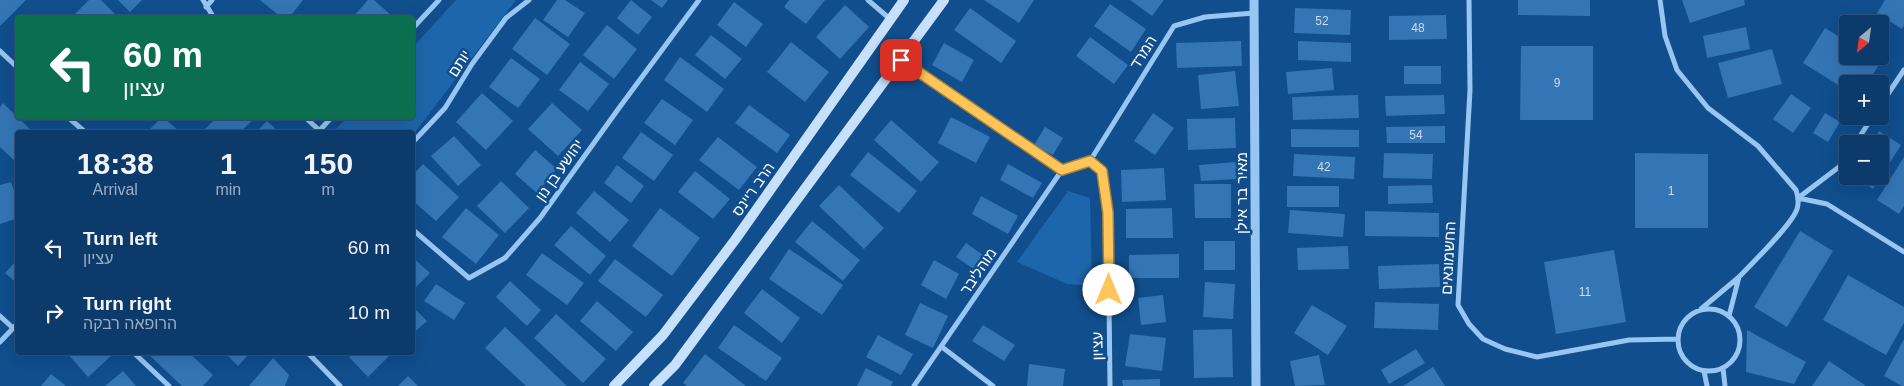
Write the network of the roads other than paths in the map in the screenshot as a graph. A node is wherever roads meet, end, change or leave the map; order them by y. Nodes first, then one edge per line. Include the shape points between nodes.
1 (203, 0) edge
2 (212, 0) edge
3 (439, 0) edge
4 (529, 0) edge
5 (700, 0) edge
6 (868, 0) edge
7 (904, 0) edge
8 (944, 0) edge
9 (1254, 0) edge
10 (1469, 0) edge
11 (1660, 0) edge
12 (206, 6) junction
13 (1254, 13) junction
14 (212, 15) edge
15 (890, 19) junction
16 (415, 26) edge
17 (0, 51) edge
18 (901, 60) junction
19 (15, 65) edge
20 (1904, 70) edge
21 (1889, 92) edge
22 (71, 120) edge
23 (308, 120) edge
24 (329, 120) edge
25 (83, 130) edge
26 (318, 130) edge
27 (322, 130) edge
28 (415, 140) edge
29 (1090, 161) junction
30 (1839, 167) edge
31 (1062, 170) junction
32 (1798, 198) junction
33 (415, 232) edge
34 (1904, 252) edge
35 (1739, 277) junction
36 (1701, 310) junction
37 (0, 316) edge
38 (1729, 316) junction
39 (13, 328) joint
40 (1678, 339) junction
41 (0, 342) edge
42 (942, 347) junction
43 (136, 355) edge
44 (310, 355) edge
45 (1723, 368) junction
46 (1704, 370) junction
47 (169, 386) edge
48 (340, 386) edge
49 (614, 386) edge
50 (654, 386) edge
51 (914, 386) edge
52 (993, 386) edge
53 (1110, 386) edge
54 (1256, 386) edge
55 (1707, 386) edge
56 (1725, 386) edge

1 - 12 street
2 - 12 street
3 - 16 street
4 - 28 street, יותם via 506,18 445,108
5 - 33 street, יהושע בן נון via 540,218 505,258 469,278
6 - 15 street
7 - 15 main road, הרב ריינס
8 - 18 main road
9 - 13 street, מאיר בר אילן
10 - 40 street, החשמונאים via 1470,90 1458,305 1469,324 1482,338 1504,349 1537,357 1629,340
11 - 32 street via 1665,36 1677,70 1708,108 1758,146 1796,190
12 - 14 street
13 - 29 street, המרד via 1205,17 1174,26
13 - 54 street, מאיר בר אילן
15 - 49 main road, הרב ריינס via 735,240 663,335
17 - 19 street
18 - 31 street
18 - 50 main road via 675,365
20 - 21 street
22 - 25 street
23 - 26 street
24 - 27 street
29 - 31 street
29 - 53 street, עציון via 1102,171 1108,213
30 - 32 street
31 - 42 street, מוהליבר
32 - 34 street via 1827,204
32 - 35 street via 1797,210 1789,222
35 - 36 street
35 - 38 street
36 - 38 street via 1716,310
36 - 40 street via 1685,321
37 - 39 street
38 - 45 street via 1736,324 1740,344 1737,354
39 - 41 street
40 - 46 street via 1683,356 1696,368
42 - 51 street, מוהליבר
42 - 52 street
43 - 47 street
44 - 48 street
45 - 46 street
45 - 56 street
46 - 55 street

